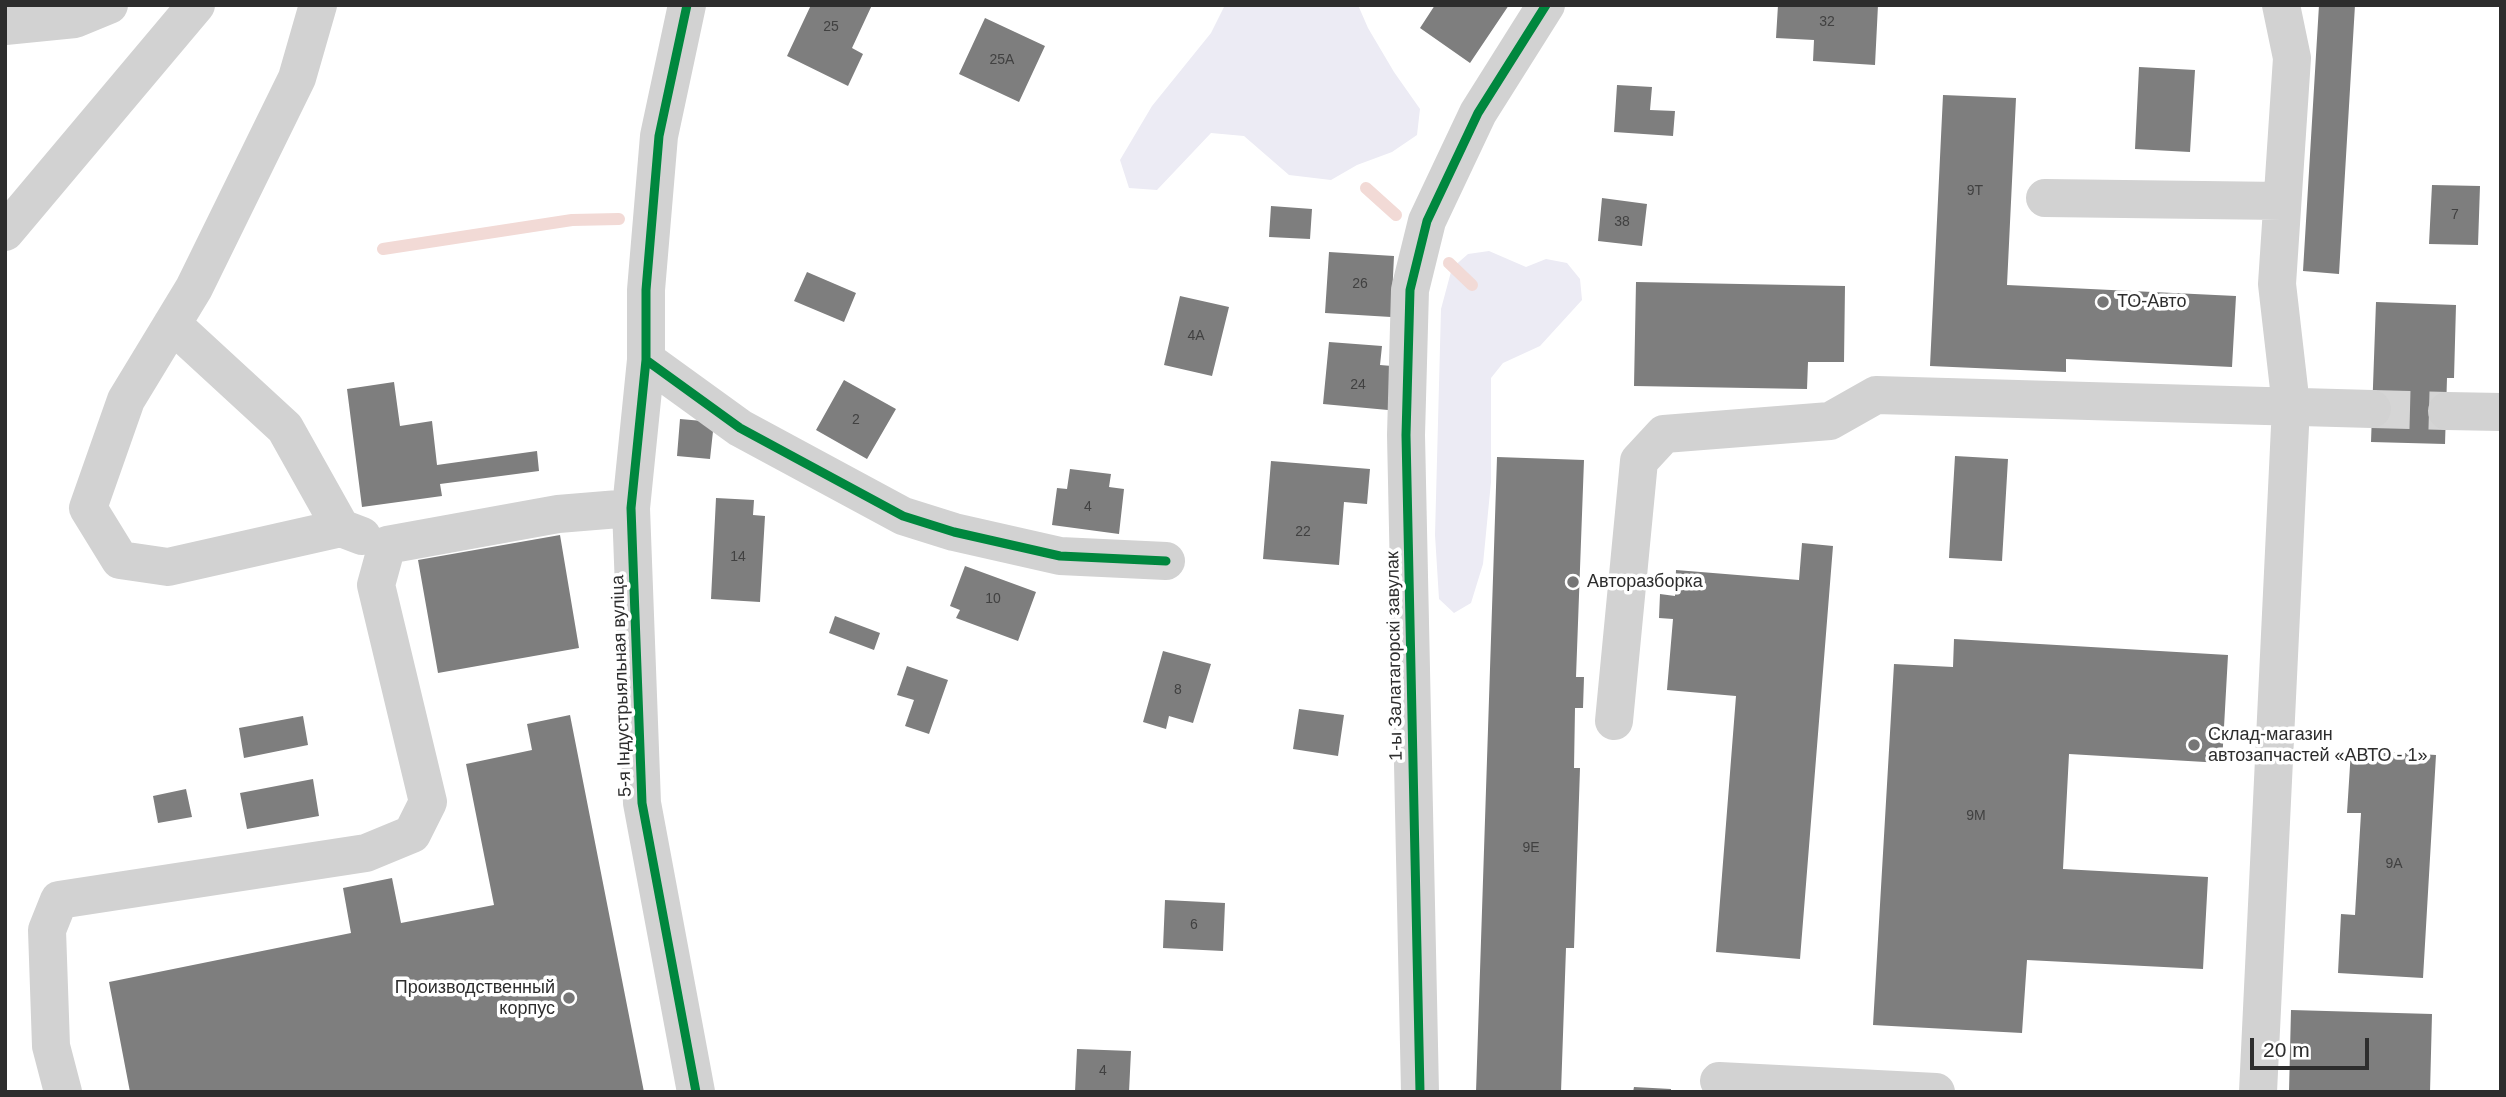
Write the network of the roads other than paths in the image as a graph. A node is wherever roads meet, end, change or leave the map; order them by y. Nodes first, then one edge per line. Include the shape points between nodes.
1 (109, 5) edge
2 (196, 5) edge
3 (318, 5) edge
4 (687, 5) edge
5 (1546, 5) edge
6 (2281, 5) edge
7 (5, 26) edge
8 (2045, 198) dead end
9 (2282, 201) junction
10 (5, 232) edge
11 (172, 324) junction
12 (646, 360) junction
13 (2291, 406) junction
14 (2372, 409) tunnel mouth
15 (2446, 411) tunnel mouth
16 (2501, 412) edge
17 (631, 508) junction
18 (341, 528) junction
19 (387, 545) junction
20 (1166, 562) dead end
21 (1614, 721) dead end
22 (1718, 1081) dead end
23 (63, 1092) edge
24 (696, 1092) edge
25 (1420, 1092) edge
26 (1936, 1092) edge
27 (2258, 1092) edge

1 - 7 street via 75,19
2 - 10 street
3 - 11 street via 297,78
4 - 12 street, 5-я Індустрыяльная вуліца via 659,136 646,290
5 - 25 street, 1-ы Залатагорскі завулак via 1478,113 1427,221 1409,290 1406,435
6 - 9 street via 2292,58
8 - 9 street
9 - 13 street via 2277,284
11 - 18 street via 285,428
11 - 18 street via 126,400 88,508 120,560 167,567
12 - 17 street, 5-я Індустрыяльная вуліца
12 - 20 street via 740,428 903,516 1060,556
13 - 14 street
13 - 21 street via 1876,395 1830,421 1664,434 1639,461
13 - 27 street
15 - 16 street
17 - 19 street via 558,514
17 - 24 street, 5-я Індустрыяльная вуліца via 642,803
18 - 19 street
19 - 23 street via 376,585 428,802 412,834 366,853 59,900 47,930 51,1046
22 - 26 street

